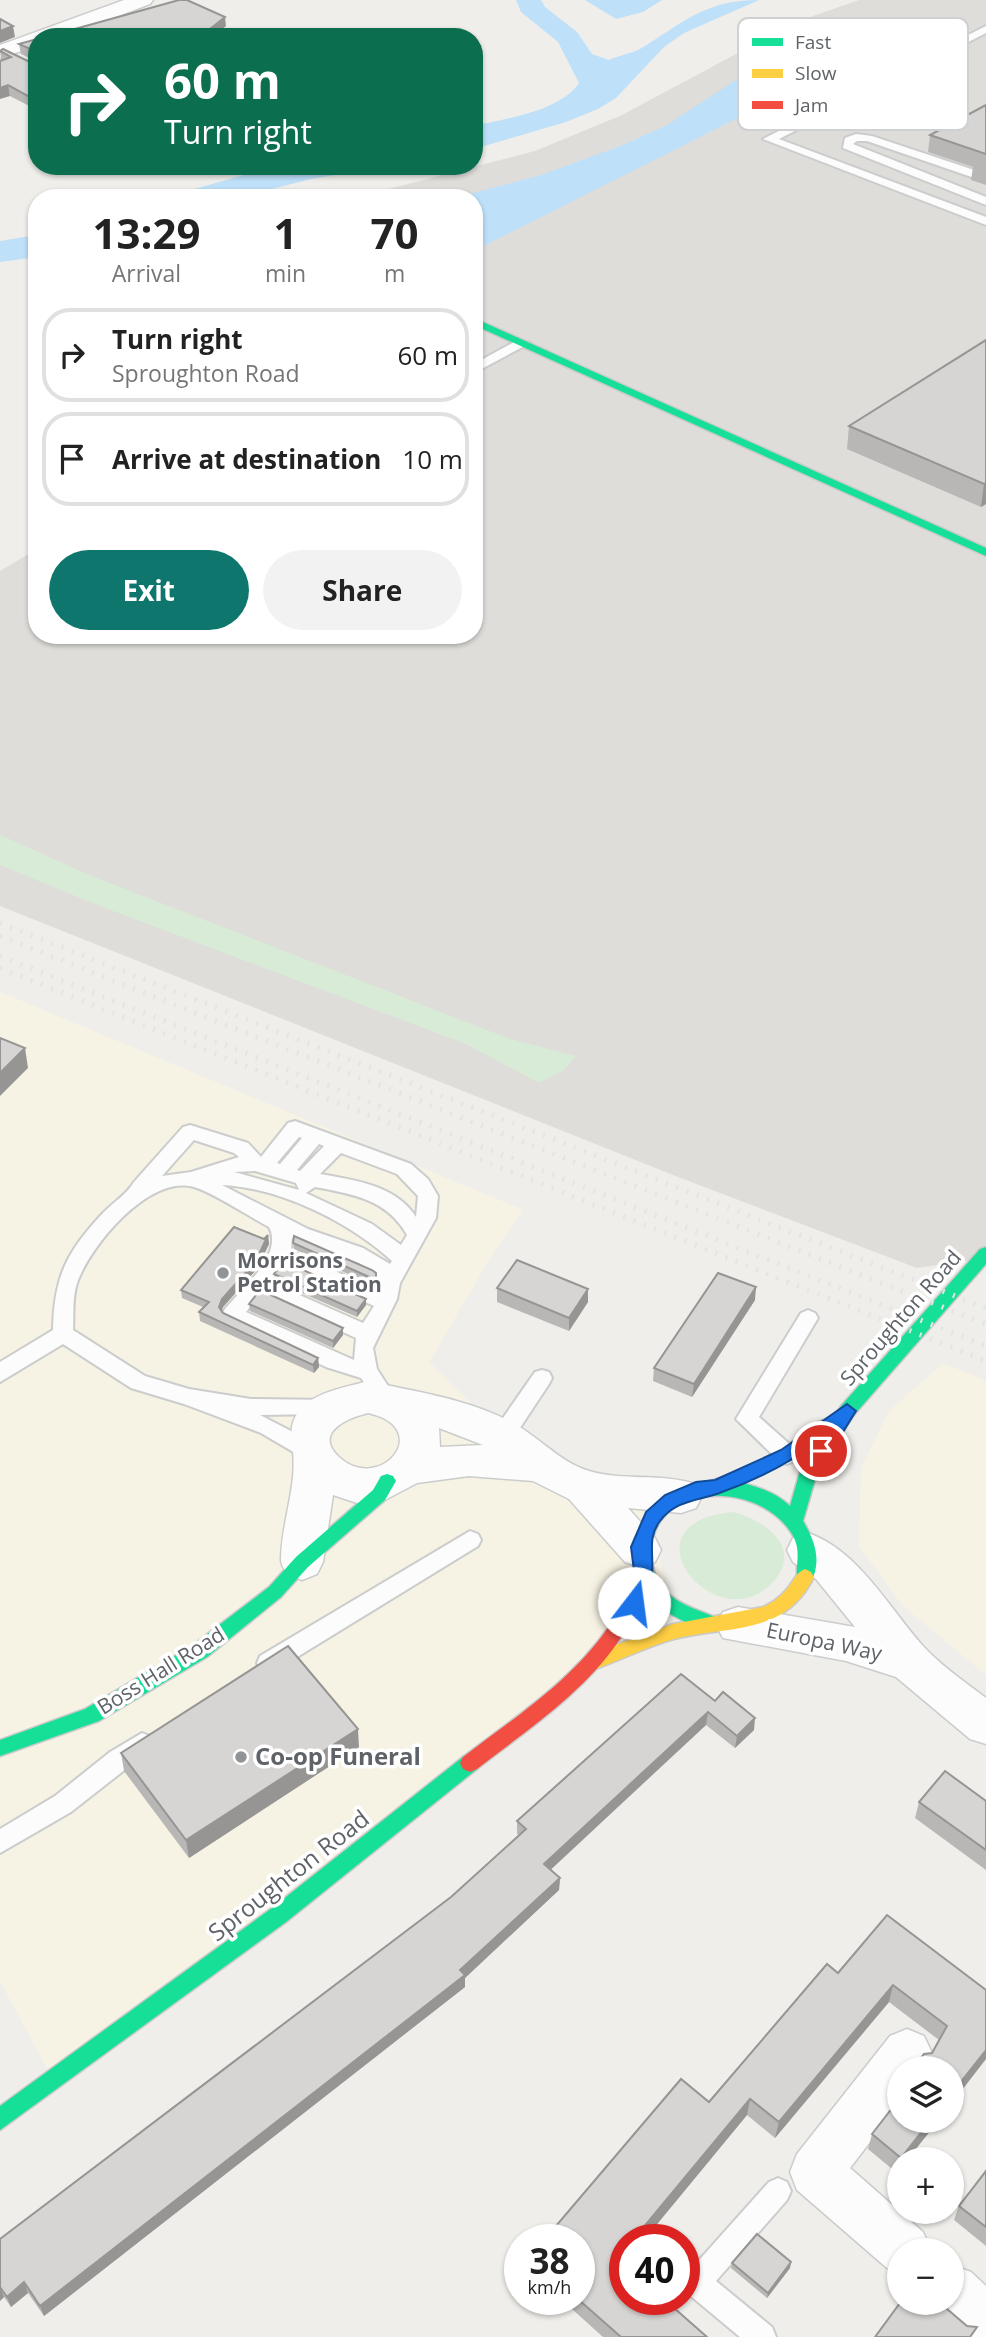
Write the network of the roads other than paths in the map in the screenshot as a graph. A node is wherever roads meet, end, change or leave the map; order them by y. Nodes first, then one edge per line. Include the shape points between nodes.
1 (143, 0) edge
2 (67, 28) edge
3 (986, 29) edge
4 (968, 38) edge
5 (28, 43) edge
6 (5, 53) edge
7 (787, 130) edge
8 (986, 178) edge
9 (986, 201) edge
10 (986, 221) edge
11 (483, 325) edge
12 (523, 343) junction
13 (483, 364) edge
14 (986, 552) edge
15 (316, 1135) junction
16 (339, 1143) junction
17 (260, 1165) junction
18 (283, 1173) junction
19 (193, 1179) junction
20 (304, 1179) junction
21 (136, 1193) junction
22 (316, 1206) junction
23 (276, 1221) junction
24 (421, 1226) junction
25 (283, 1250) junction
26 (986, 1253) edge
27 (402, 1258) junction
28 (261, 1280) junction
29 (388, 1292) junction
30 (808, 1318) dead end
31 (371, 1330) junction
32 (63, 1334) junction
33 (0, 1374) edge
34 (542, 1378) dead end
35 (380, 1385) junction
36 (189, 1397) junction
37 (332, 1406) junction
38 (847, 1411) junction
39 (502, 1437) junction
40 (311, 1455) junction
41 (787, 1455) junction
42 (539, 1465) junction
43 (398, 1475) junction
44 (584, 1487) junction
45 (699, 1491) junction
46 (801, 1536) junction
47 (470, 1540) dead end
48 (642, 1560) junction
49 (302, 1562) junction
50 (723, 1624) junction
51 (598, 1660) junction
52 (910, 1662) junction
53 (254, 1672) edge
54 (986, 1725) edge
55 (163, 1730) edge
56 (0, 1748) edge
57 (0, 1842) edge
58 (907, 2053) dead end
59 (0, 2119) edge
60 (778, 2191) dead end
61 (891, 2238) edge
62 (964, 2302) edge
63 (986, 2321) edge
64 (762, 2337) edge

1 - 2 street
3 - 4 lane
5 - 6 street
7 - 10 lane via 769,139
8 - 9 lane via 868,138 856,137 847,146
11 - 12 street
12 - 13 lane
12 - 14 street
15 - 16 lane
15 - 17 lane via 295,1128
15 - 18 lane
16 - 20 lane
16 - 24 lane via 404,1169 421,1184 428,1196
17 - 18 lane
17 - 19 lane via 221,1167
17 - 21 lane via 241,1148 190,1132
18 - 20 lane
19 - 21 lane via 167,1180
19 - 22 lane via 212,1176 247,1182
19 - 23 lane
20 - 22 lane
20 - 24 lane via 346,1184 388,1200
21 - 32 lane via 74,1266 65,1289
22 - 27 lane via 354,1222
23 - 25 lane via 283,1234
23 - 29 lane via 371,1261 386,1271
24 - 27 lane
25 - 28 lane
25 - 29 lane
26 - 38 street, Sproughton Road
27 - 29 lane
28 - 31 lane
28 - 35 lane via 232,1314
29 - 31 lane
30 - 41 lane via 747,1419
31 - 35 lane via 363,1346
32 - 33 lane
32 - 36 lane via 138,1382
34 - 39 lane
35 - 37 street via 368,1396
35 - 39 street
35 - 43 street via 415,1419 420,1433 420,1448
36 - 37 lane via 251,1406
36 - 40 lane via 268,1427
37 - 40 street via 311,1430
38 - 41 street, Sproughton Road
38 - 46 street, Sproughton Road via 808,1471
39 - 42 street via 526,1450
40 - 43 street via 321,1470 351,1485 369,1486
40 - 49 street via 312,1497
41 - 45 street, Sproughton Road
42 - 43 street via 469,1461
42 - 44 street
43 - 49 street, Boss Hall Road
44 - 45 street
44 - 48 street
45 - 46 street via 746,1490 776,1503
45 - 48 street, Sproughton Road via 671,1500 652,1517
46 - 50 street, Sproughton Road via 807,1574 795,1597 775,1614
46 - 52 street, Europa Way
47 - 53 lane
48 - 50 street via 651,1588 668,1605
48 - 51 street, Sproughton Road via 634,1603
49 - 56 street, Boss Hall Road via 275,1592 200,1651 92,1715
50 - 51 street, Sproughton Road via 664,1634
50 - 52 street, Europa Way via 846,1643
51 - 59 street, Sproughton Road via 279,1914
52 - 54 street, Europa Way
55 - 57 lane via 62,1804
58 - 61 street via 815,2172
60 - 64 lane via 696,2282
62 - 63 street

